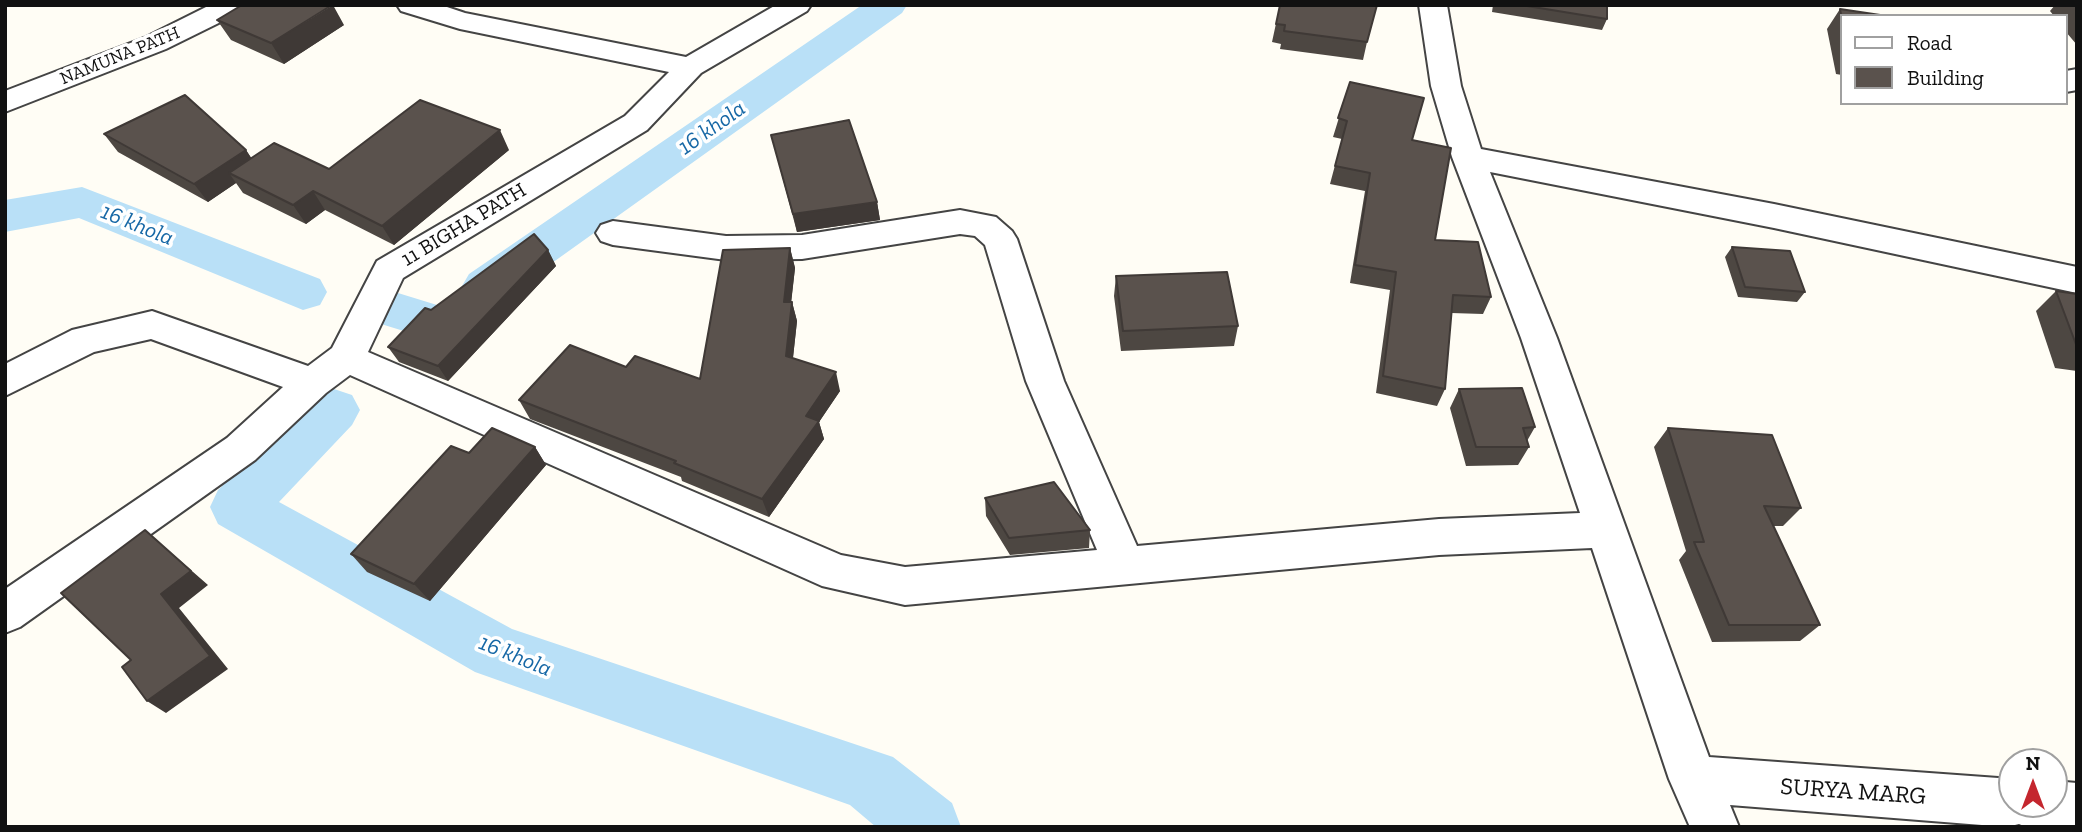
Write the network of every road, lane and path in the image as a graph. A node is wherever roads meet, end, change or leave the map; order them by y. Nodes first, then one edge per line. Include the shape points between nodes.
1 (233, 5) edge
2 (411, 5) edge
3 (797, 5) edge
4 (1433, 5) edge
5 (690, 67) junction
6 (5, 102) edge
7 (1468, 158) junction
8 (613, 233) dead end
9 (2077, 281) edge
10 (346, 358) junction
11 (5, 381) edge
12 (313, 383) junction
13 (1606, 530) junction
14 (1124, 565) junction
15 (5, 613) edge
16 (1693, 779) junction
17 (1998, 802) edge
18 (1715, 827) edge

1 - 6 street, NAMUNA PATH via 156,43
2 - 5 street via 460,20
3 - 5 street, 11 BIGHA PATH
4 - 7 street via 1446,86
5 - 10 street, 11 BIGHA PATH via 636,123 389,270
7 - 9 street via 1774,216
7 - 13 street via 1539,338
8 - 14 street via 726,248 802,247 960,222 984,225 1000,239 1045,381
10 - 12 street, 11 BIGHA PATH
10 - 14 street via 836,573 905,586
11 - 12 street via 85,340 152,325
12 - 15 street, 11 BIGHA PATH via 241,449
13 - 14 street via 1439,537
13 - 16 street
16 - 17 street, SURYA MARG
16 - 18 street

